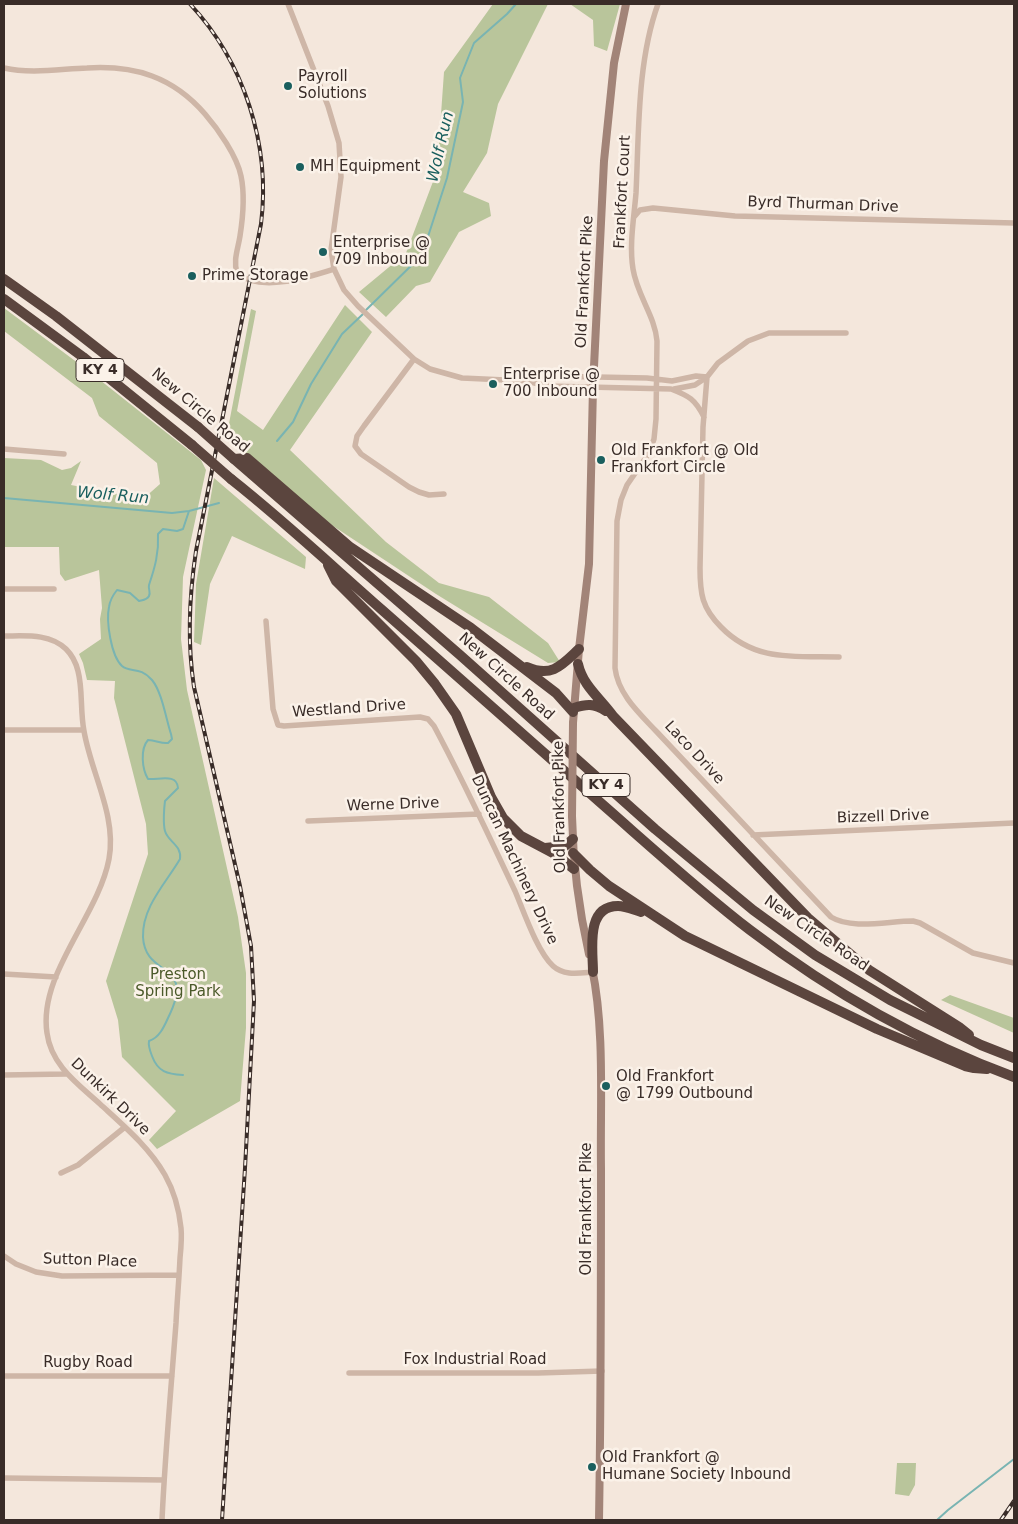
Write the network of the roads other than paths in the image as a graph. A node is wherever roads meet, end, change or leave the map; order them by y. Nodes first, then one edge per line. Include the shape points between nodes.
1 (288, 4) edge
2 (626, 4) edge
3 (658, 4) edge
4 (4, 68) edge
5 (634, 217) junction
6 (1014, 223) edge
7 (334, 269) junction
8 (4, 279) edge
9 (4, 299) edge
10 (846, 333) dead end
11 (414, 359) junction
12 (594, 377) junction
13 (707, 377) junction
14 (657, 380) junction
15 (528, 381) junction
16 (593, 387) junction
17 (657, 388) junction
18 (671, 389) junction
19 (704, 417) junction
20 (4, 449) edge
21 (64, 454) dead end
22 (234, 459) junction
23 (444, 494) dead end
24 (325, 560) junction
25 (4, 589) edge
26 (54, 589) dead end
27 (266, 621) dead end
28 (4, 636) edge
29 (579, 649) junction
30 (839, 656) dead end
31 (519, 663) junction
32 (578, 664) junction
33 (573, 714) junction
34 (613, 716) junction
35 (434, 726) joint
36 (4, 730) edge
37 (83, 730) junction
38 (479, 814) junction
39 (308, 822) dead end
40 (1014, 823) edge
41 (753, 835) junction
42 (573, 840) junction
43 (544, 848) junction
44 (573, 853) junction
45 (574, 869) junction
46 (650, 913) junction
47 (1014, 963) edge
48 (593, 972) junction
49 (4, 974) edge
50 (56, 977) junction
51 (981, 1045) junction
52 (1014, 1058) edge
53 (996, 1070) junction
54 (66, 1074) junction
55 (4, 1075) edge
56 (1014, 1077) edge
57 (125, 1127) junction
58 (61, 1173) dead end
59 (4, 1256) edge
60 (179, 1275) junction
61 (602, 1371) junction
62 (349, 1373) dead end
63 (4, 1376) edge
64 (172, 1376) junction
65 (4, 1478) edge
66 (164, 1480) junction
67 (162, 1520) edge
68 (599, 1520) edge

1 - 7 street via 339,143 341,177 331,250
2 - 12 main road, Old Frankfort Pike via 607,122
3 - 5 street, Frankfort Court via 645,60
4 - 7 street via 26,71 122,68 150,74 176,86 212,122 241,173 244,192 235,260 237,273 247,279 291,282
5 - 6 street, Byrd Thurman Drive via 640,210 653,208 735,216
5 - 14 street, Frankfort Court via 632,266 656,330
7 - 11 street via 344,290 359,307
8 - 22 highway, New Circle Road / KY 4, bridge via 198,427
9 - 24 highway, New Circle Road / KY 4, bridge via 192,444
10 - 13 street via 770,333 748,341 718,363
11 - 15 street via 430,369 462,378
11 - 23 street via 357,436 355,446 361,454 409,487 429,495
12 - 14 street
12 - 15 street via 546,376
12 - 16 main road, Old Frankfort Pike
13 - 14 street
13 - 18 street via 694,384
13 - 19 street
14 - 17 street, Frankfort Court
15 - 16 street via 546,386
16 - 17 street
16 - 29 main road, Old Frankfort Pike via 589,564
17 - 18 street
17 - 41 street, Laco Drive via 654,439 649,453 627,485 619,506 616,674 630,703
18 - 19 street via 688,396
19 - 30 street via 700,591 707,609 730,637 755,651 773,655
20 - 21 street
22 - 31 highway via 247,458 350,547
22 - 51 highway, New Circle Road / KY 4 via 655,829 753,910 815,955 890,1000
24 - 43 highway via 336,581 436,684 456,714 500,815 521,836
24 - 53 highway, New Circle Road / KY 4 via 750,930 819,978 916,1035
25 - 26 street
27 - 35 street, Westland Drive via 273,709 278,725 420,717 428,719
28 - 37 street, Dunkirk Drive via 53,640 73,657 78,670
29 - 31 highway via 562,665 546,672
29 - 32 main road, Old Frankfort Pike
31 - 33 highway via 556,693
32 - 33 main road, Old Frankfort Pike
32 - 34 highway via 580,676
33 - 34 highway via 582,705 595,704
33 - 42 main road, Old Frankfort Pike, bridge
34 - 51 highway via 820,929 869,970 959,1027
35 - 38 street, Duncan Machinery Drive
36 - 37 street
37 - 50 street, Dunkirk Drive via 108,822 109,859 97,894
38 - 39 street, Werne Drive
38 - 48 street, Duncan Machinery Drive via 547,959 561,972
40 - 41 street, Bizzell Drive
41 - 47 street, Laco Drive via 838,922 912,921 974,953
42 - 43 highway via 565,846
42 - 44 main road, Old Frankfort Pike
43 - 45 highway
44 - 45 main road, Old Frankfort Pike
44 - 46 highway via 609,886
45 - 48 main road, Old Frankfort Pike
46 - 48 highway via 616,906 598,916 593,926
46 - 53 highway via 685,936 877,1029 965,1066
48 - 61 main road, Old Frankfort Pike via 599,1026
49 - 50 street
50 - 54 street, Dunkirk Drive via 46,1011 46,1025 51,1049
51 - 52 highway, New Circle Road / KY 4
53 - 56 highway, New Circle Road / KY 4
54 - 55 street
54 - 57 street, Dunkirk Drive
57 - 58 street via 78,1165
57 - 60 street, Dunkirk Drive via 157,1162 173,1192 181,1230
59 - 60 street, Sutton Place via 36,1272 62,1276
60 - 64 street, Dunkirk Drive
61 - 62 street, Fox Industrial Road
61 - 68 main road, Old Frankfort Pike
63 - 64 street, Rugby Road
64 - 66 street, Dunkirk Drive
65 - 66 street
66 - 67 street, Dunkirk Drive

